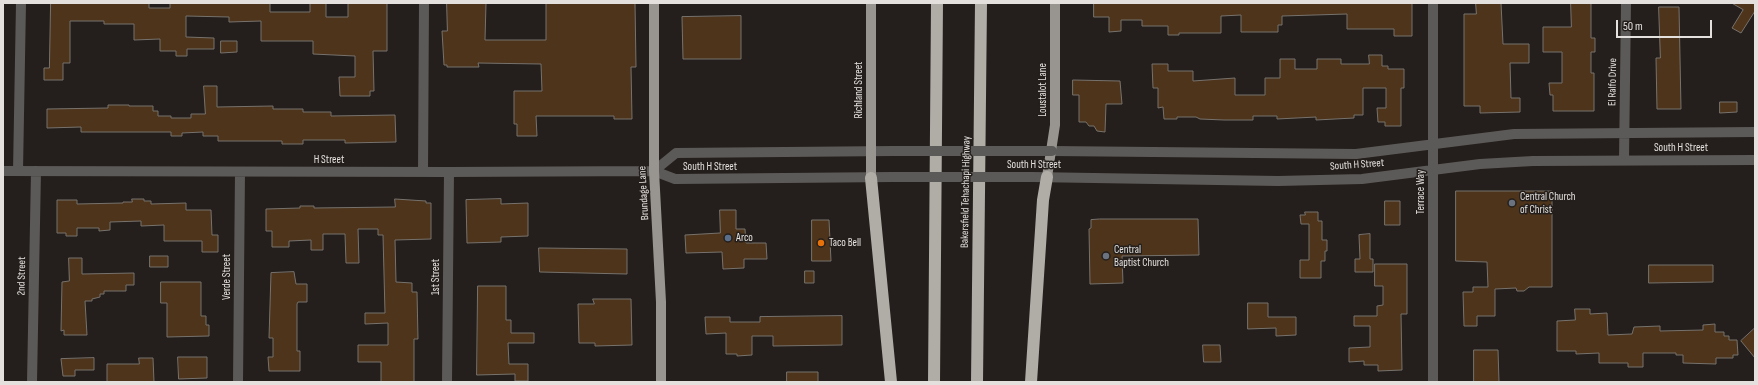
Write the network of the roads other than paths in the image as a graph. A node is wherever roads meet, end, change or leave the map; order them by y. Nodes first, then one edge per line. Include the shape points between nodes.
1 (21, 3) edge
2 (424, 3) edge
3 (654, 3) edge
4 (871, 3) edge
5 (936, 3) edge
6 (981, 3) edge
7 (1055, 3) edge
8 (1433, 3) edge
9 (1626, 3) edge
10 (1755, 132) edge
11 (1624, 133) junction
12 (1433, 144) junction
13 (871, 151) junction
14 (1052, 151) junction
15 (1624, 160) junction
16 (1755, 160) edge
17 (654, 170) junction
18 (1433, 170) junction
19 (3, 171) edge
20 (18, 171) junction
21 (36, 171) junction
22 (240, 172) junction
23 (422, 172) junction
24 (449, 172) junction
25 (1047, 177) junction
26 (871, 178) junction
27 (32, 382) edge
28 (238, 382) edge
29 (447, 382) edge
30 (661, 382) edge
31 (891, 382) edge
32 (934, 382) edge
33 (977, 382) edge
34 (1031, 382) edge
35 (1433, 382) edge

1 - 20 street
2 - 23 street
3 - 17 main road, Brundage Lane
4 - 13 main road, Richland Street
5 - 32 highway
6 - 33 highway, Bakersfield Tehachapi Highway
7 - 14 main road, Loustalot Lane
8 - 12 street, Terrace Way
9 - 11 street, El Ralfo Drive
10 - 11 street, South H Street
11 - 12 street, South H Street via 1514,134
11 - 15 street, El Ralfo Drive
12 - 14 street, South H Street via 1356,154
12 - 18 street, Terrace Way
13 - 14 street, South H Street, bridge
13 - 17 street, South H Street via 676,153
13 - 26 main road, Richland Street
14 - 25 main road, Loustalot Lane
15 - 16 street, South H Street
15 - 18 street, South H Street via 1533,161
17 - 24 street, H Street
17 - 26 street, South H Street via 675,179
17 - 30 main road, Brundage Lane via 661,302
18 - 25 street, South H Street via 1362,179 1278,181
18 - 35 street, Terrace Way
19 - 20 street, H Street
20 - 21 street, H Street
21 - 22 street, H Street
21 - 27 street, 2nd Street
22 - 23 street, H Street
22 - 28 street, Verde Street
23 - 24 street, H Street
24 - 29 street, 1st Street
25 - 26 street, South H Street, bridge
25 - 34 highway via 1043,200
26 - 31 highway

